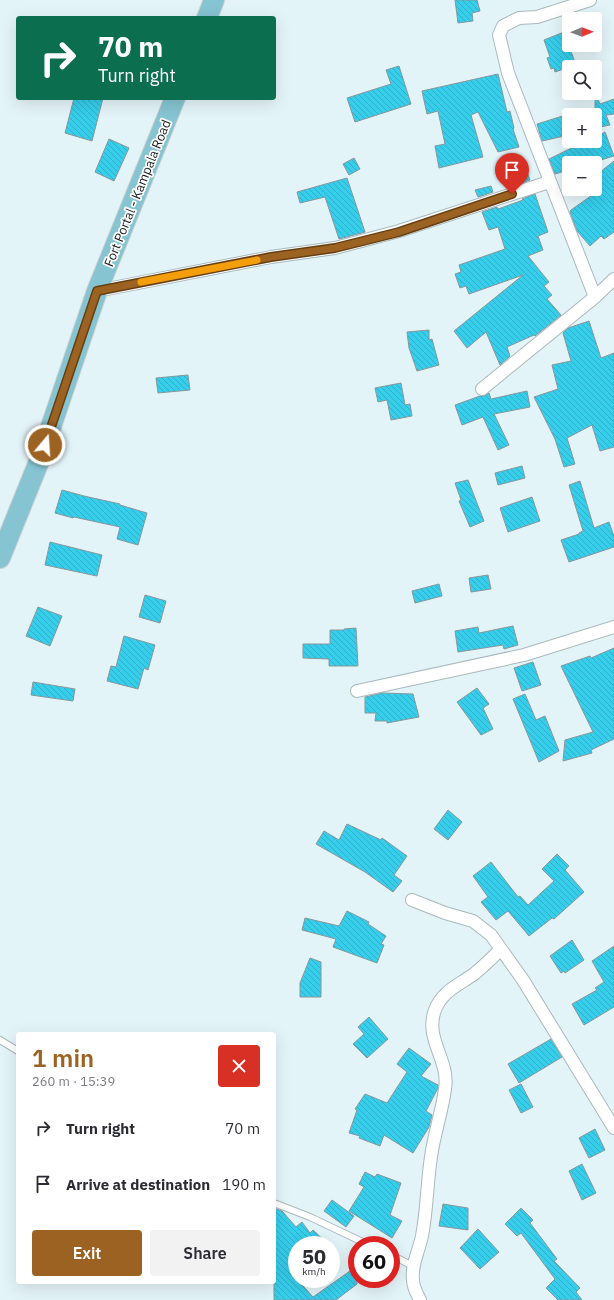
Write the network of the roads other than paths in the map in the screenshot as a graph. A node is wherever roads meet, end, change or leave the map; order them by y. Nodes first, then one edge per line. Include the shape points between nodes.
1 (214, 0) edge
2 (590, 0) edge
3 (208, 16) edge
4 (174, 100) edge
5 (549, 182) junction
6 (614, 279) edge
7 (97, 291) junction
8 (595, 297) junction
9 (482, 389) dead end
10 (0, 558) edge
11 (614, 627) edge
12 (357, 691) dead end
13 (412, 900) dead end
14 (501, 949) junction
15 (0, 1040) edge
16 (16, 1050) edge
17 (614, 1128) edge
18 (276, 1204) edge
19 (350, 1236) edge
20 (400, 1260) edge
21 (413, 1266) junction
22 (420, 1300) edge

1 - 3 main road
2 - 5 street via 537,17 519,18 503,26 499,35 508,73
4 - 7 main road, Fort Portal - Kampala Road
5 - 7 street via 399,232 335,248 271,257
5 - 8 street
6 - 8 street
7 - 10 main road, Fort Portal - Kampala Road via 40,459
8 - 9 street
11 - 12 street via 524,655
13 - 14 street via 473,921 491,935
14 - 17 street via 523,980
14 - 21 street via 472,976 444,994 435,1009 432,1036 445,1069 446,1087 431,1156 422,1236
15 - 16 lane
18 - 19 lane
20 - 21 lane
21 - 22 street via 412,1281

